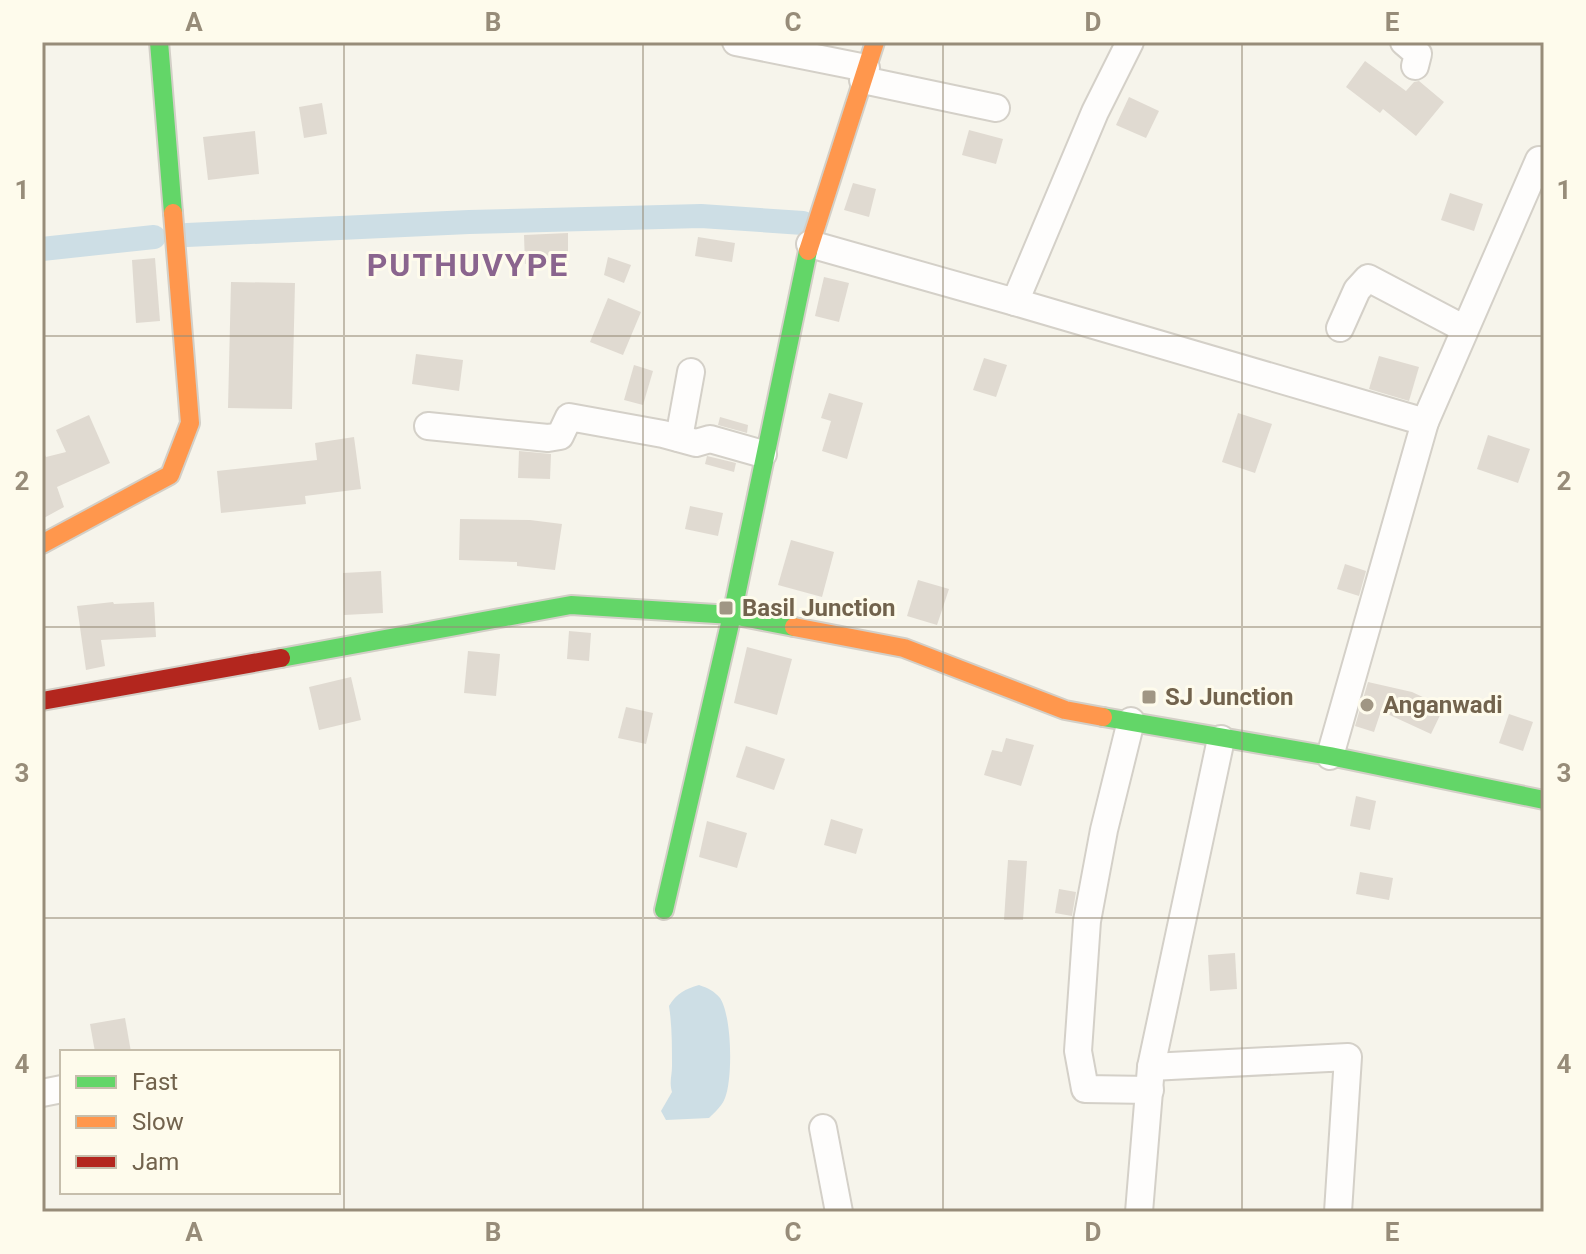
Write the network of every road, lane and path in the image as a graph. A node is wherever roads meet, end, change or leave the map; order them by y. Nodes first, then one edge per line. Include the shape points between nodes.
1 (159, 42) edge
2 (736, 42) edge
3 (875, 42) edge
4 (1130, 42) edge
5 (1404, 42) edge
6 (1415, 66) dead end
7 (864, 74) junction
8 (996, 108) dead end
9 (1539, 160) dead end
10 (810, 244) junction
11 (1015, 302) junction
12 (1340, 328) dead end
13 (1463, 328) junction
14 (691, 372) dead end
15 (1425, 422) junction
16 (428, 426) dead end
17 (679, 438) junction
18 (763, 454) junction
19 (42, 544) edge
20 (732, 615) junction
21 (42, 701) edge
22 (1131, 721) junction
23 (1221, 739) junction
24 (1330, 756) junction
25 (1544, 800) edge
26 (664, 910) dead end
27 (1151, 1079) junction
28 (823, 1128) dead end
29 (839, 1212) edge
30 (1139, 1212) edge
31 (1338, 1212) edge

1 - 19 main road via 190,423 170,475
2 - 7 street
3 - 7 main road
4 - 11 street
5 - 6 street via 1418,54
7 - 8 street
7 - 10 main road
9 - 13 street
10 - 11 street
10 - 18 main road
11 - 15 street
12 - 13 street via 1368,278
13 - 15 street
14 - 17 street
15 - 24 street
16 - 17 street via 548,438 560,436 569,417
17 - 18 street via 696,443 710,439
18 - 20 main road
20 - 21 main road via 571,605
20 - 22 main road via 904,648 1065,710
20 - 26 main road
22 - 23 main road
22 - 27 street via 1087,921 1078,1051 1085,1089
23 - 24 main road
23 - 27 street
24 - 25 main road
27 - 30 street
27 - 31 street via 1348,1057
28 - 29 street

